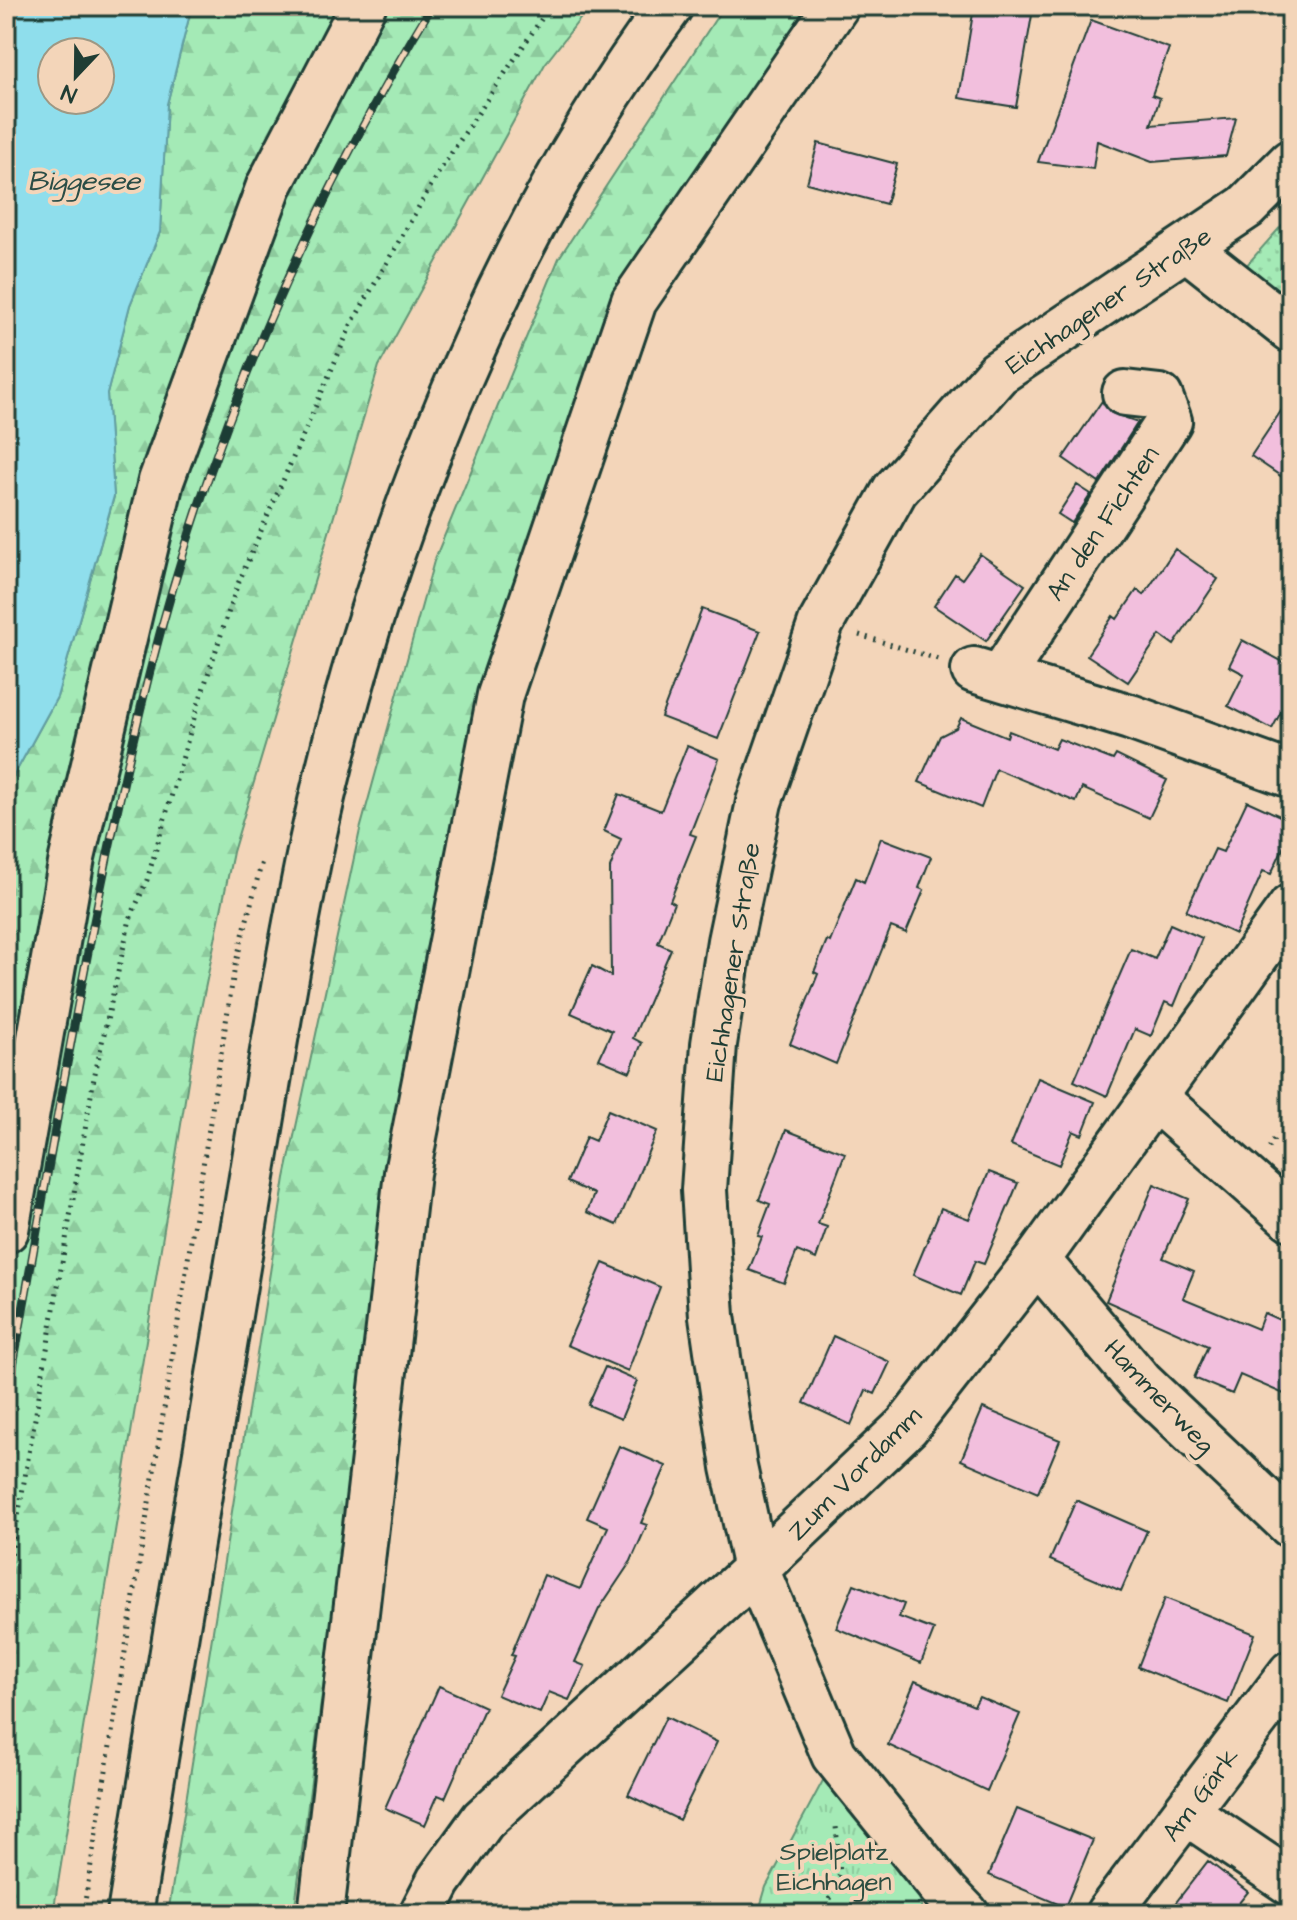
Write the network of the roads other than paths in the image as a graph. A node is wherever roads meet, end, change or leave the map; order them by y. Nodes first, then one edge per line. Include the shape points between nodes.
1 (363, 6) edge
2 (670, 6) edge
3 (836, 6) edge
4 (1291, 162) edge
5 (1187, 248) junction
6 (1291, 330) edge
7 (1125, 393) dead end
8 (1291, 775) edge
9 (1291, 907) edge
10 (1155, 1098) junction
11 (1291, 1218) edge
12 (6, 1230) edge
13 (1037, 1260) junction
14 (1291, 1525) edge
15 (756, 1569) junction
16 (1291, 1673) edge
17 (1186, 1812) junction
18 (1291, 1883) edge
19 (948, 1906) edge
20 (130, 1914) edge
21 (321, 1914) edge
22 (422, 1914) edge
23 (1108, 1914) edge

1 - 12 street via 269,186 161,481 72,858
2 - 20 street via 571,158 471,353 420,476 350,689 312,840 287,977
3 - 21 street via 634,301 500,695 407,1173
4 - 5 street, Eichhagener Straße via 1246,207
5 - 6 street
5 - 15 street, Eichhagener Straße via 998,373 895,490 821,623 759,802 714,1044 704,1190 712,1316 734,1467
7 - 8 street, An den Fichten via 1160,397 1169,421 987,674 1130,717
9 - 10 street, Zum Vordamm
10 - 11 street
10 - 13 street, Zum Vordamm
13 - 14 street, Hammerweg via 1141,1383
13 - 15 street, Zum Vordamm via 907,1426
15 - 19 street, Eichhagener Straße via 834,1755
15 - 22 street, Zum Vordamm via 483,1820
16 - 17 street, Am Gärk
17 - 18 street
17 - 23 street, Am Gärk

